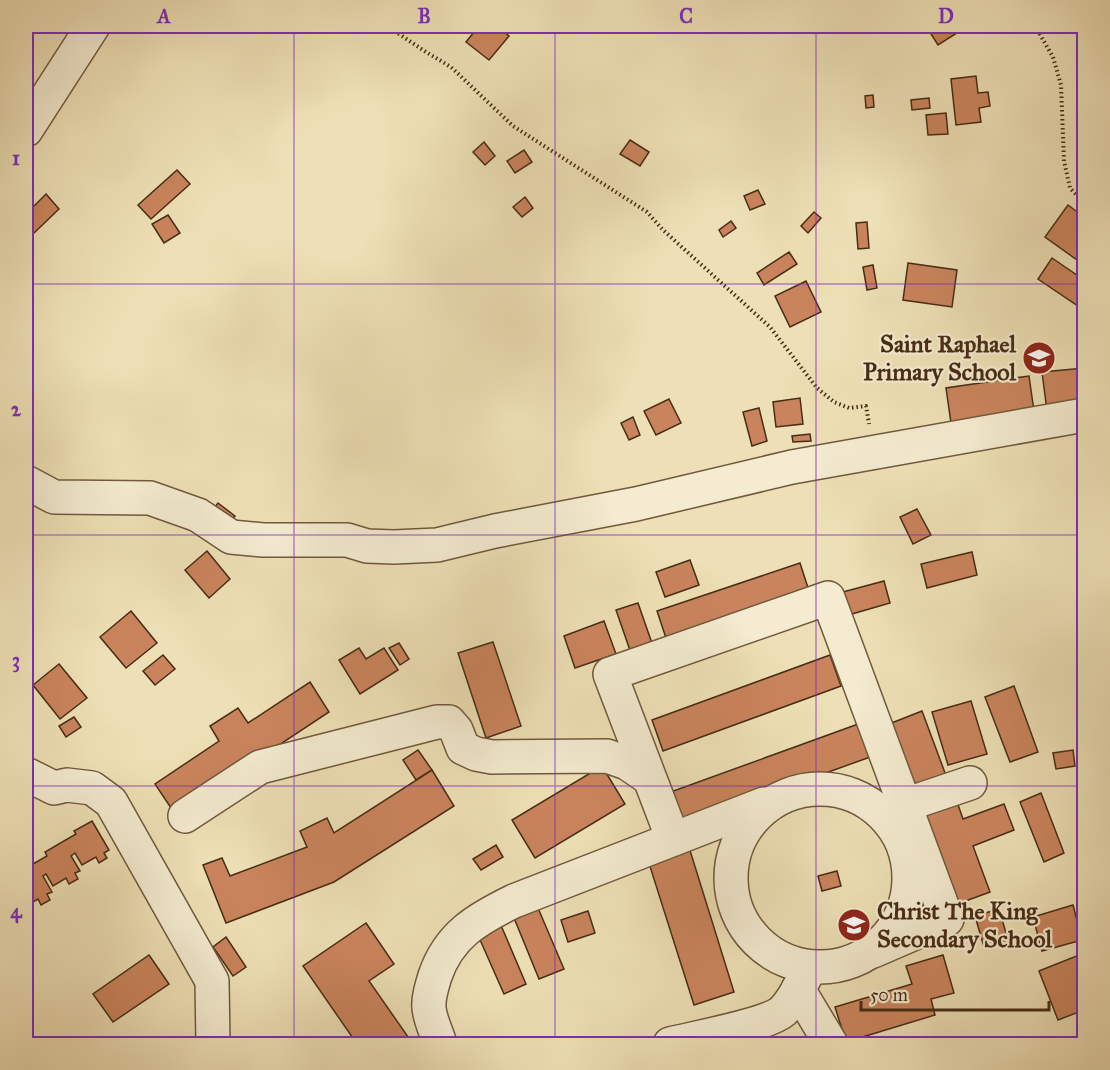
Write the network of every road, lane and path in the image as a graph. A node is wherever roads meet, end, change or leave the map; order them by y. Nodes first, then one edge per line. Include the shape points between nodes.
1 (93, 26) edge
2 (387, 26) edge
3 (1035, 26) edge
4 (26, 130) edge
5 (1084, 203) edge
6 (1084, 415) edge
7 (873, 452) junction
8 (26, 482) edge
9 (26, 774) edge
10 (650, 778) junction
11 (970, 783) dead end
12 (777, 800) junction
13 (893, 809) junction
14 (185, 816) dead end
15 (673, 839) junction
16 (873, 951) junction
17 (804, 978) junction
18 (213, 1044) edge
19 (440, 1044) edge
20 (670, 1044) edge
21 (831, 1044) edge

1 - 4 street
2 - 7 path via 451,67 513,126 647,212 770,327 817,388 849,408 866,406
3 - 5 path via 1053,57 1061,85 1064,161 1070,188
6 - 7 street
7 - 8 street via 437,545 394,547 347,540 231,537 198,515 150,498 54,497
9 - 18 street via 54,788 92,788 111,802 212,981
10 - 13 street via 610,674 828,598
10 - 14 street via 607,756 476,754 463,748 449,722 437,722 260,767
10 - 15 street
11 - 13 street
12 - 13 street via 801,791 825,789
12 - 15 street
12 - 17 street via 742,833 730,880 734,904 744,926 759,945
13 - 16 street via 889,821 902,842 909,865 910,889 903,913
13 - 16 street via 947,919
15 - 19 street via 514,900 482,917 457,937 440,961 432,984 429,1009
16 - 17 street
17 - 20 street via 782,1012 764,1021
17 - 21 street

